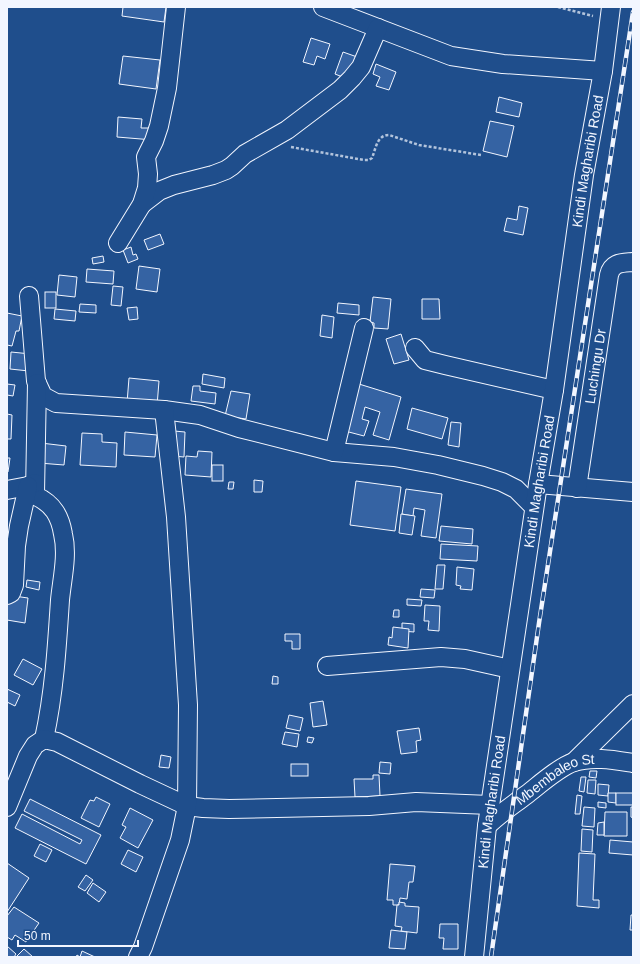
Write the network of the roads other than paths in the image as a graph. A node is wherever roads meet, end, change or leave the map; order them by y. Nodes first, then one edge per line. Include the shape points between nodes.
1 (176, 7) edge
2 (323, 7) edge
3 (610, 13) edge
4 (378, 28) junction
5 (603, 71) junction
6 (142, 204) junction
7 (118, 243) dead end
8 (633, 262) edge
9 (29, 296) dead end
10 (364, 328) dead end
11 (415, 348) dead end
12 (37, 383) junction
13 (554, 390) junction
14 (164, 410) junction
15 (334, 452) junction
16 (31, 484) junction
17 (538, 484) junction
18 (577, 488) junction
19 (7, 490) edge
20 (633, 492) edge
21 (534, 507) junction
22 (7, 595) edge
23 (327, 666) dead end
24 (510, 669) junction
25 (633, 704) edge
26 (44, 739) junction
27 (574, 762) junction
28 (633, 763) edge
29 (490, 805) junction
30 (187, 806) junction
31 (7, 807) edge
32 (487, 826) junction
33 (138, 957) edge
34 (474, 957) edge

1 - 6 street via 167,88 159,126 146,157 147,188
2 - 4 street
3 - 5 street, Kindi Magharibi Road
4 - 5 street via 451,56 503,64
4 - 6 street via 361,67 340,90 283,133 245,154 226,170 166,188
5 - 13 street, Kindi Magharibi Road via 584,175
6 - 7 street
8 - 18 street, Luchingu Dr via 613,265 610,270
9 - 12 street
10 - 15 street
11 - 13 street via 425,360
12 - 14 street via 43,396 56,403
12 - 16 street
13 - 17 street, Kindi Magharibi Road
14 - 15 street via 200,415 239,428
14 - 30 street via 176,517 188,705
15 - 21 street via 394,457 483,476 516,489
16 - 19 street
16 - 22 street via 19,526 14,585
16 - 26 street via 36,496 53,507 65,546 56,657
17 - 18 street
17 - 21 street, Kindi Magharibi Road
18 - 20 street
21 - 24 street, Kindi Magharibi Road
23 - 24 street via 441,657 465,659
24 - 29 street, Kindi Magharibi Road
25 - 27 street
26 - 30 street via 57,742
26 - 31 street via 35,745 28,756
27 - 28 street, Mbembaleo St via 612,759
27 - 32 street, Mbembaleo St via 552,775
29 - 30 street via 416,802 368,806 237,809
29 - 32 street, Kindi Magharibi Road
30 - 33 street via 178,846
32 - 34 street, Kindi Magharibi Road

